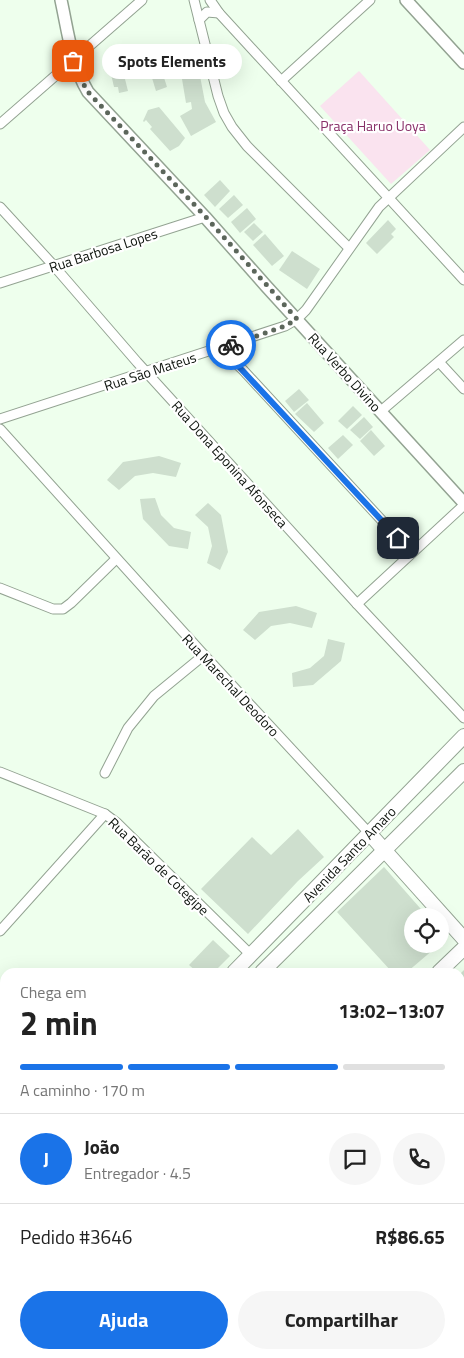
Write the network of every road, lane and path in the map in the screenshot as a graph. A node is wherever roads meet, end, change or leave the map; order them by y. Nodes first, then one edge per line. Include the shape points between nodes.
1 (61, 0) edge
2 (142, 0) edge
3 (194, 0) edge
4 (210, 0) edge
5 (370, 0) edge
6 (406, 0) edge
7 (219, 13) junction
8 (199, 20) junction
9 (73, 61) junction
10 (464, 63) edge
11 (281, 81) junction
12 (0, 124) edge
13 (464, 127) edge
14 (388, 198) junction
15 (0, 207) edge
16 (205, 216) junction
17 (349, 248) junction
18 (54, 266) junction
19 (464, 280) edge
20 (0, 283) edge
21 (297, 319) junction
22 (464, 340) edge
23 (220, 348) junction
24 (439, 362) junction
25 (147, 372) junction
26 (464, 389) edge
27 (381, 411) junction
28 (0, 419) edge
29 (0, 429) edge
30 (464, 504) edge
31 (411, 552) junction
32 (116, 559) junction
33 (0, 589) edge
34 (356, 604) junction
35 (204, 655) junction
36 (464, 718) edge
37 (464, 736) edge
38 (464, 771) edge
39 (0, 772) edge
40 (104, 773) dead end
41 (106, 814) junction
42 (369, 833) junction
43 (384, 851) junction
44 (0, 931) edge
45 (464, 939) edge
46 (464, 948) edge
47 (251, 955) junction
48 (238, 968) edge
49 (266, 968) edge
50 (443, 968) edge

1 - 9 street, Rua Verbo Divino
2 - 9 street
3 - 8 street
4 - 7 street
5 - 11 street
6 - 10 street
7 - 8 street via 207,12
7 - 11 street
8 - 17 street via 218,96 232,127
9 - 12 street
9 - 16 street, Rua Verbo Divino via 88,92
11 - 14 street
13 - 14 street, Rua São Mateus
14 - 17 street, Rua São Mateus
14 - 19 street
15 - 18 street, Rua Dona Eponina Afonseca
16 - 18 street, Rua Barbosa Lopes
16 - 21 street, Rua Verbo Divino
17 - 21 street, Rua São Mateus
18 - 20 street, Rua Barbosa Lopes
18 - 25 street, Rua Dona Eponina Afonseca
21 - 23 street, Rua São Mateus
21 - 27 street, Rua Verbo Divino
22 - 24 street
23 - 25 street, Rua São Mateus
23 - 31 street
24 - 26 street
24 - 27 street
25 - 28 street, Rua São Mateus
25 - 34 street, Rua Dona Eponina Afonseca
27 - 30 street, Rua Verbo Divino
29 - 32 street, Rua Marechal Deodoro
30 - 31 street
31 - 34 street
32 - 33 street via 63,609 52,609
32 - 35 street, Rua Marechal Deodoro
34 - 36 street, Rua Dona Eponina Afonseca
35 - 40 street via 154,696 128,728
35 - 42 street, Rua Marechal Deodoro
37 - 42 main road, Avenida Santo Amaro
38 - 43 main road, Avenida Santo Amaro
39 - 41 street, Rua Barão de Cotegipe
41 - 44 street
41 - 47 street, Rua Barão de Cotegipe
42 - 43 main road, Rua Marechal Deodoro
42 - 47 main road, Avenida Santo Amaro
43 - 45 main road, Rua Marechal Deodoro
43 - 49 main road, Avenida Santo Amaro
46 - 50 main road
47 - 48 main road, Avenida Santo Amaro

